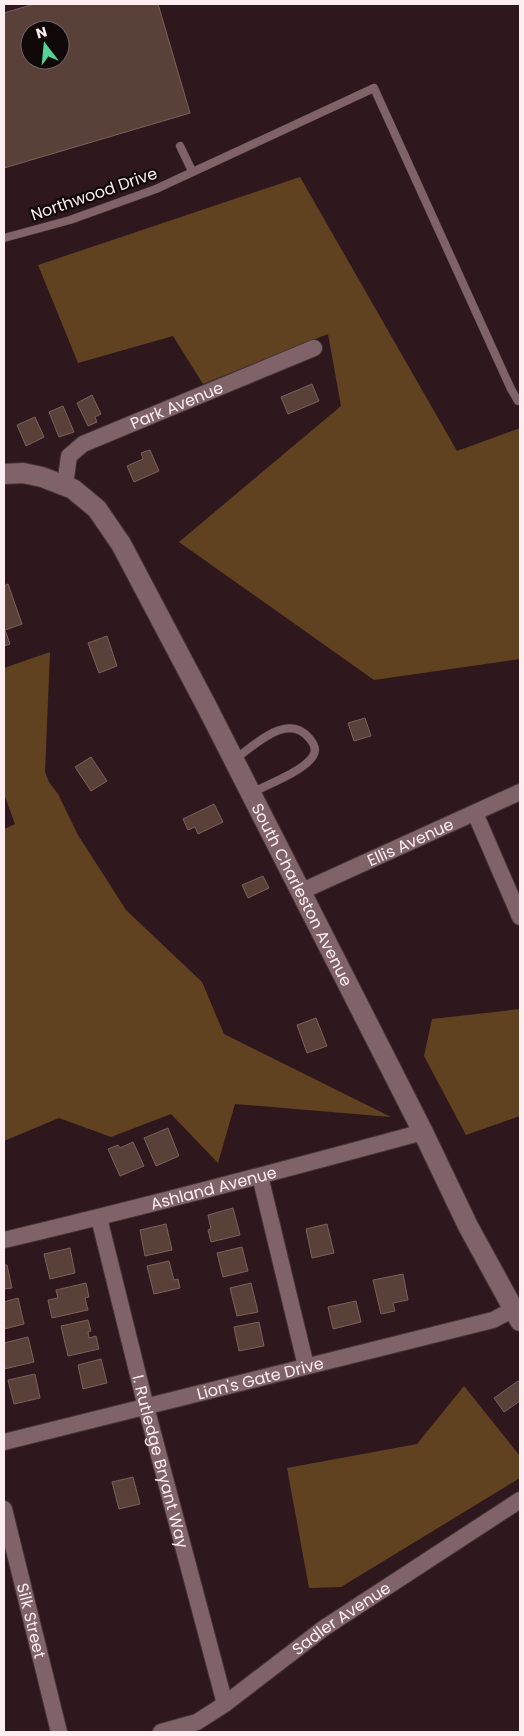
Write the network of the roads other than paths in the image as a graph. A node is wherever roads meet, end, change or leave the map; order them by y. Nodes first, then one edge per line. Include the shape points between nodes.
1 (180, 146) dead end
2 (192, 171) junction
3 (4, 238) edge
4 (314, 348) dead end
5 (520, 401) edge
6 (4, 474) edge
7 (65, 485) junction
8 (233, 761) junction
9 (520, 792) edge
10 (250, 794) junction
11 (475, 812) junction
12 (300, 892) junction
13 (520, 917) edge
14 (423, 1132) junction
15 (260, 1176) junction
16 (99, 1218) junction
17 (4, 1240) edge
18 (518, 1312) edge
19 (306, 1366) junction
20 (146, 1407) junction
21 (4, 1442) edge
22 (520, 1500) edge
23 (4, 1509) edge
24 (6, 1533) edge
25 (225, 1704) junction
26 (59, 1732) edge
27 (161, 1732) edge

1 - 2 lane
2 - 3 lane, Northwood Drive via 148,192 70,220
2 - 5 lane, Northwood Drive via 374,88 510,389
4 - 7 street, Park Avenue via 83,444 69,456
6 - 7 street, South Charleston Avenue via 22,473
7 - 8 street, South Charleston Avenue via 97,508 121,544
8 - 10 street, South Charleston Avenue
8 - 10 lane via 274,732 285,728 294,727 306,733 313,743 316,749 309,761
9 - 11 street, Ellis Avenue
10 - 12 street, South Charleston Avenue
11 - 12 street, Ellis Avenue
11 - 13 street
12 - 14 street, South Charleston Avenue
14 - 15 street, Ashland Avenue
14 - 18 street, South Charleston Avenue via 468,1226
15 - 16 street, Ashland Avenue
15 - 19 street
16 - 17 street, Ashland Avenue
16 - 20 street, I. Rutledge Bryant Way
18 - 19 street, Lion's Gate Drive
19 - 20 street, Lion's Gate Drive
20 - 21 street, Lion's Gate Drive
20 - 25 street, I. Rutledge Bryant Way
22 - 25 street, Sadler Avenue via 324,1628
23 - 24 street, Silk Street
24 - 26 street, Silk Street
25 - 27 street, Sadler Avenue via 197,1722

